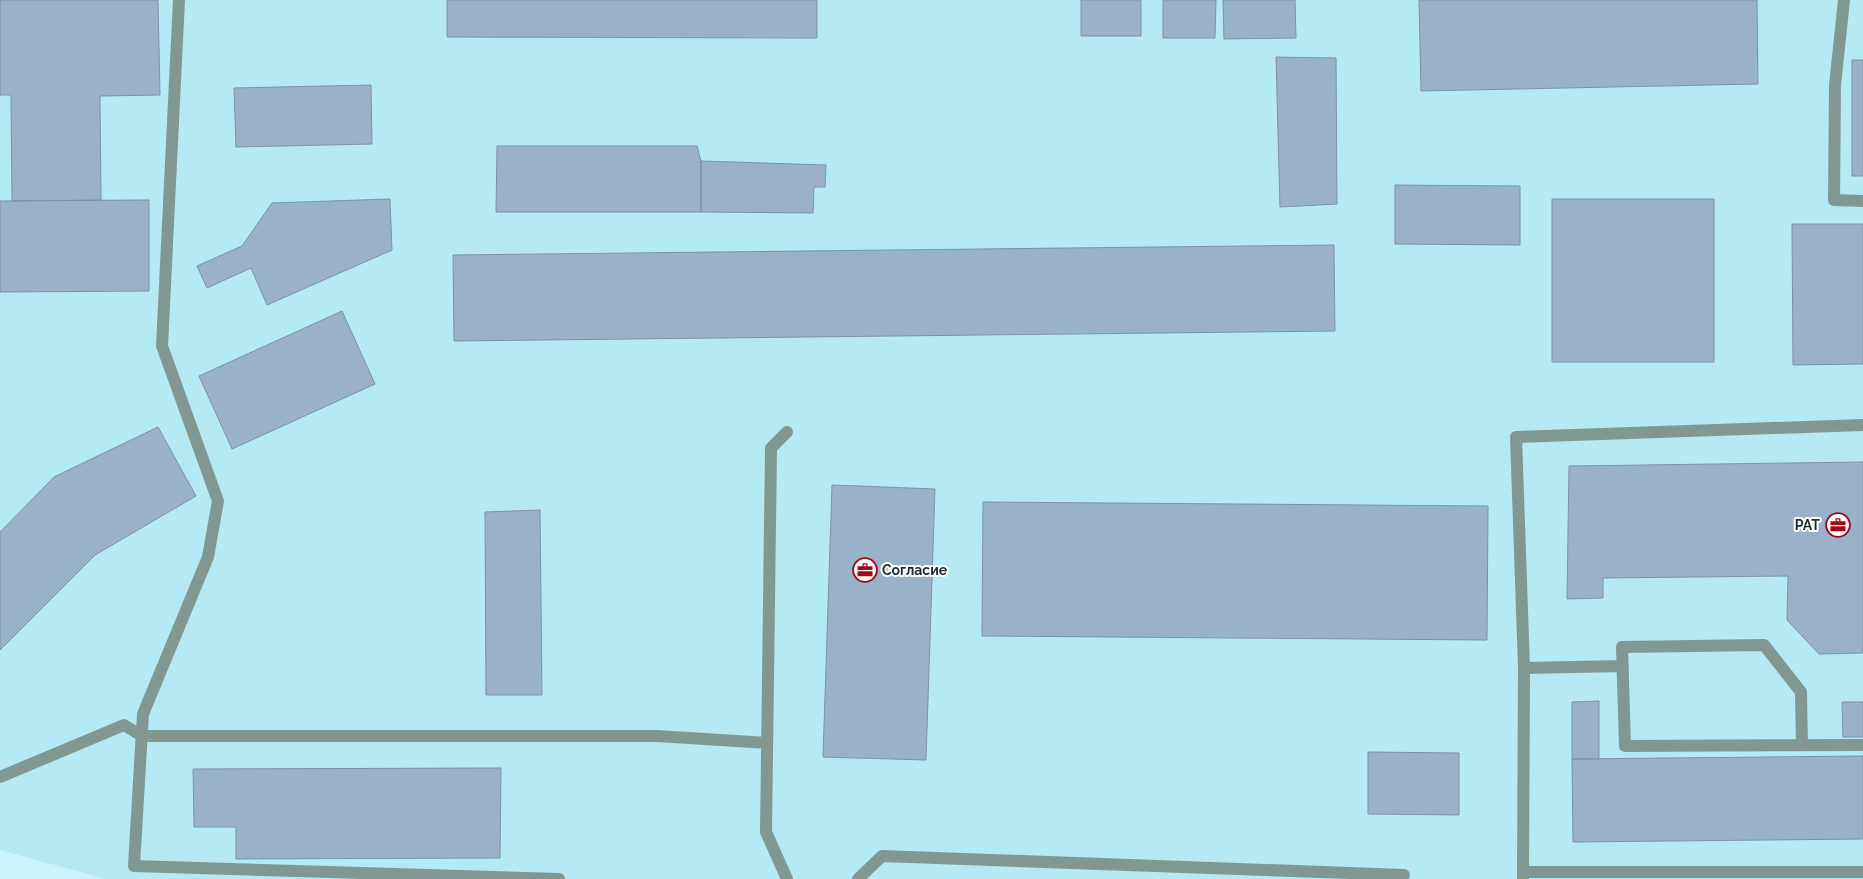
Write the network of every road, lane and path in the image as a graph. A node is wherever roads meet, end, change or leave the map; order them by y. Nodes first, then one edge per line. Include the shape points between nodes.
1 (179, 0) edge
2 (1844, 0) edge
3 (1863, 201) edge
4 (1863, 425) edge
5 (787, 432) dead end
6 (1623, 666) junction
7 (1524, 668) junction
8 (142, 736) junction
9 (767, 743) junction
10 (1863, 745) edge
11 (1802, 746) junction
12 (0, 776) edge
13 (1863, 872) edge
14 (1404, 875) dead end
15 (1523, 875) edge
16 (559, 879) edge
17 (787, 879) edge
18 (858, 879) edge

1 - 8 lane via 162,346 218,501 208,557 143,714
2 - 3 lane via 1835,85 1834,200
4 - 7 lane via 1516,437
5 - 9 lane via 771,448
6 - 7 lane
6 - 11 lane via 1625,746
6 - 11 lane via 1622,647 1764,645 1802,692
7 - 15 lane
8 - 9 lane via 657,736
8 - 12 lane via 124,725
8 - 16 lane via 134,866
9 - 17 lane via 766,832
10 - 11 lane
13 - 15 lane
14 - 18 lane via 882,856

